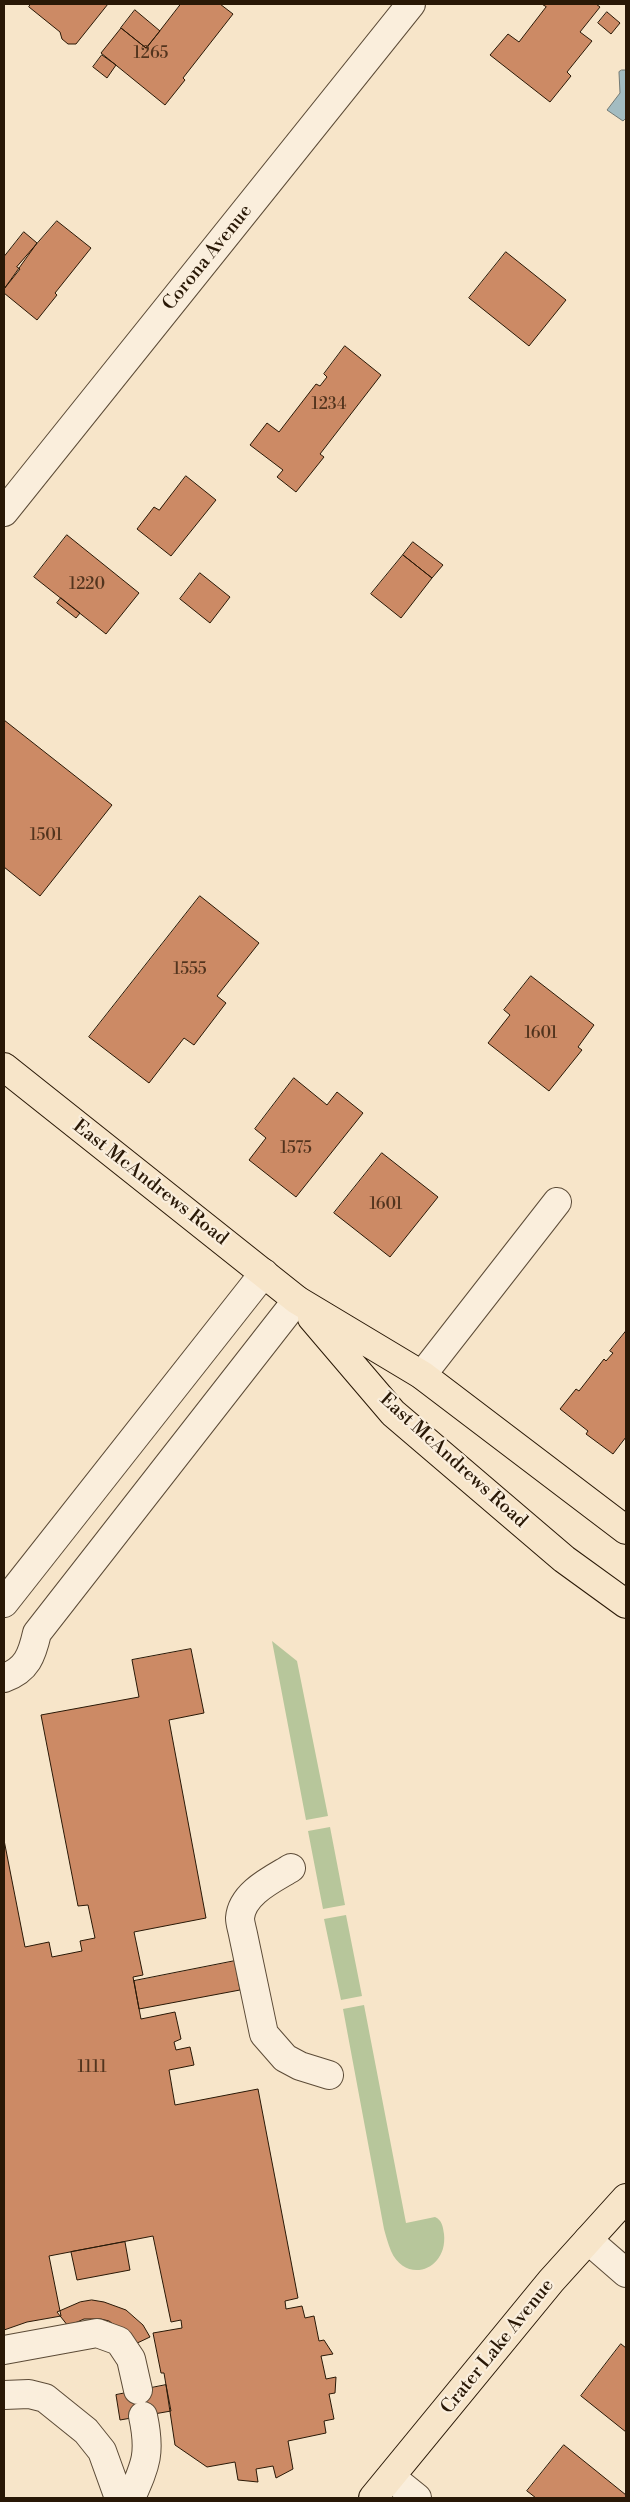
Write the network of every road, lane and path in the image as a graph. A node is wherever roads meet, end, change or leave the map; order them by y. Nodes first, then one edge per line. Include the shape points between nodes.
1 (411, 4) edge
2 (4, 512) edge
3 (4, 1067) edge
4 (557, 1202) dead end
5 (264, 1273) junction
6 (296, 1300) junction
7 (422, 1375) junction
8 (626, 1530) edge
9 (4, 1603) edge
10 (626, 1604) edge
11 (4, 1678) edge
12 (291, 1868) dead end
13 (330, 2075) dead end
14 (626, 2198) edge
15 (588, 2240) junction
16 (626, 2273) edge
17 (4, 2350) edge
18 (4, 2395) edge
19 (391, 2477) junction
20 (119, 2498) edge
21 (131, 2498) edge
22 (373, 2498) edge
23 (417, 2498) edge

1 - 2 street, Corona Avenue
3 - 5 main road, East McAndrews Road
4 - 7 street
5 - 6 main road, East McAndrews Road
5 - 9 street
6 - 7 main road, East McAndrews Road
6 - 10 main road, East McAndrews Road via 393,1413 564,1558
6 - 11 street via 37,1633 32,1655 25,1667
7 - 8 main road, East McAndrews Road
12 - 13 street via 264,1884 247,1901 240,1918 243,1934 264,2034 285,2058
14 - 15 main road, Crater Lake Avenue
15 - 16 street
15 - 19 main road, Crater Lake Avenue
17 - 21 street via 97,2334 118,2341 131,2360 148,2441 146,2463
18 - 20 street via 28,2394 45,2398 86,2431 102,2451
19 - 22 main road, Crater Lake Avenue
19 - 23 street

